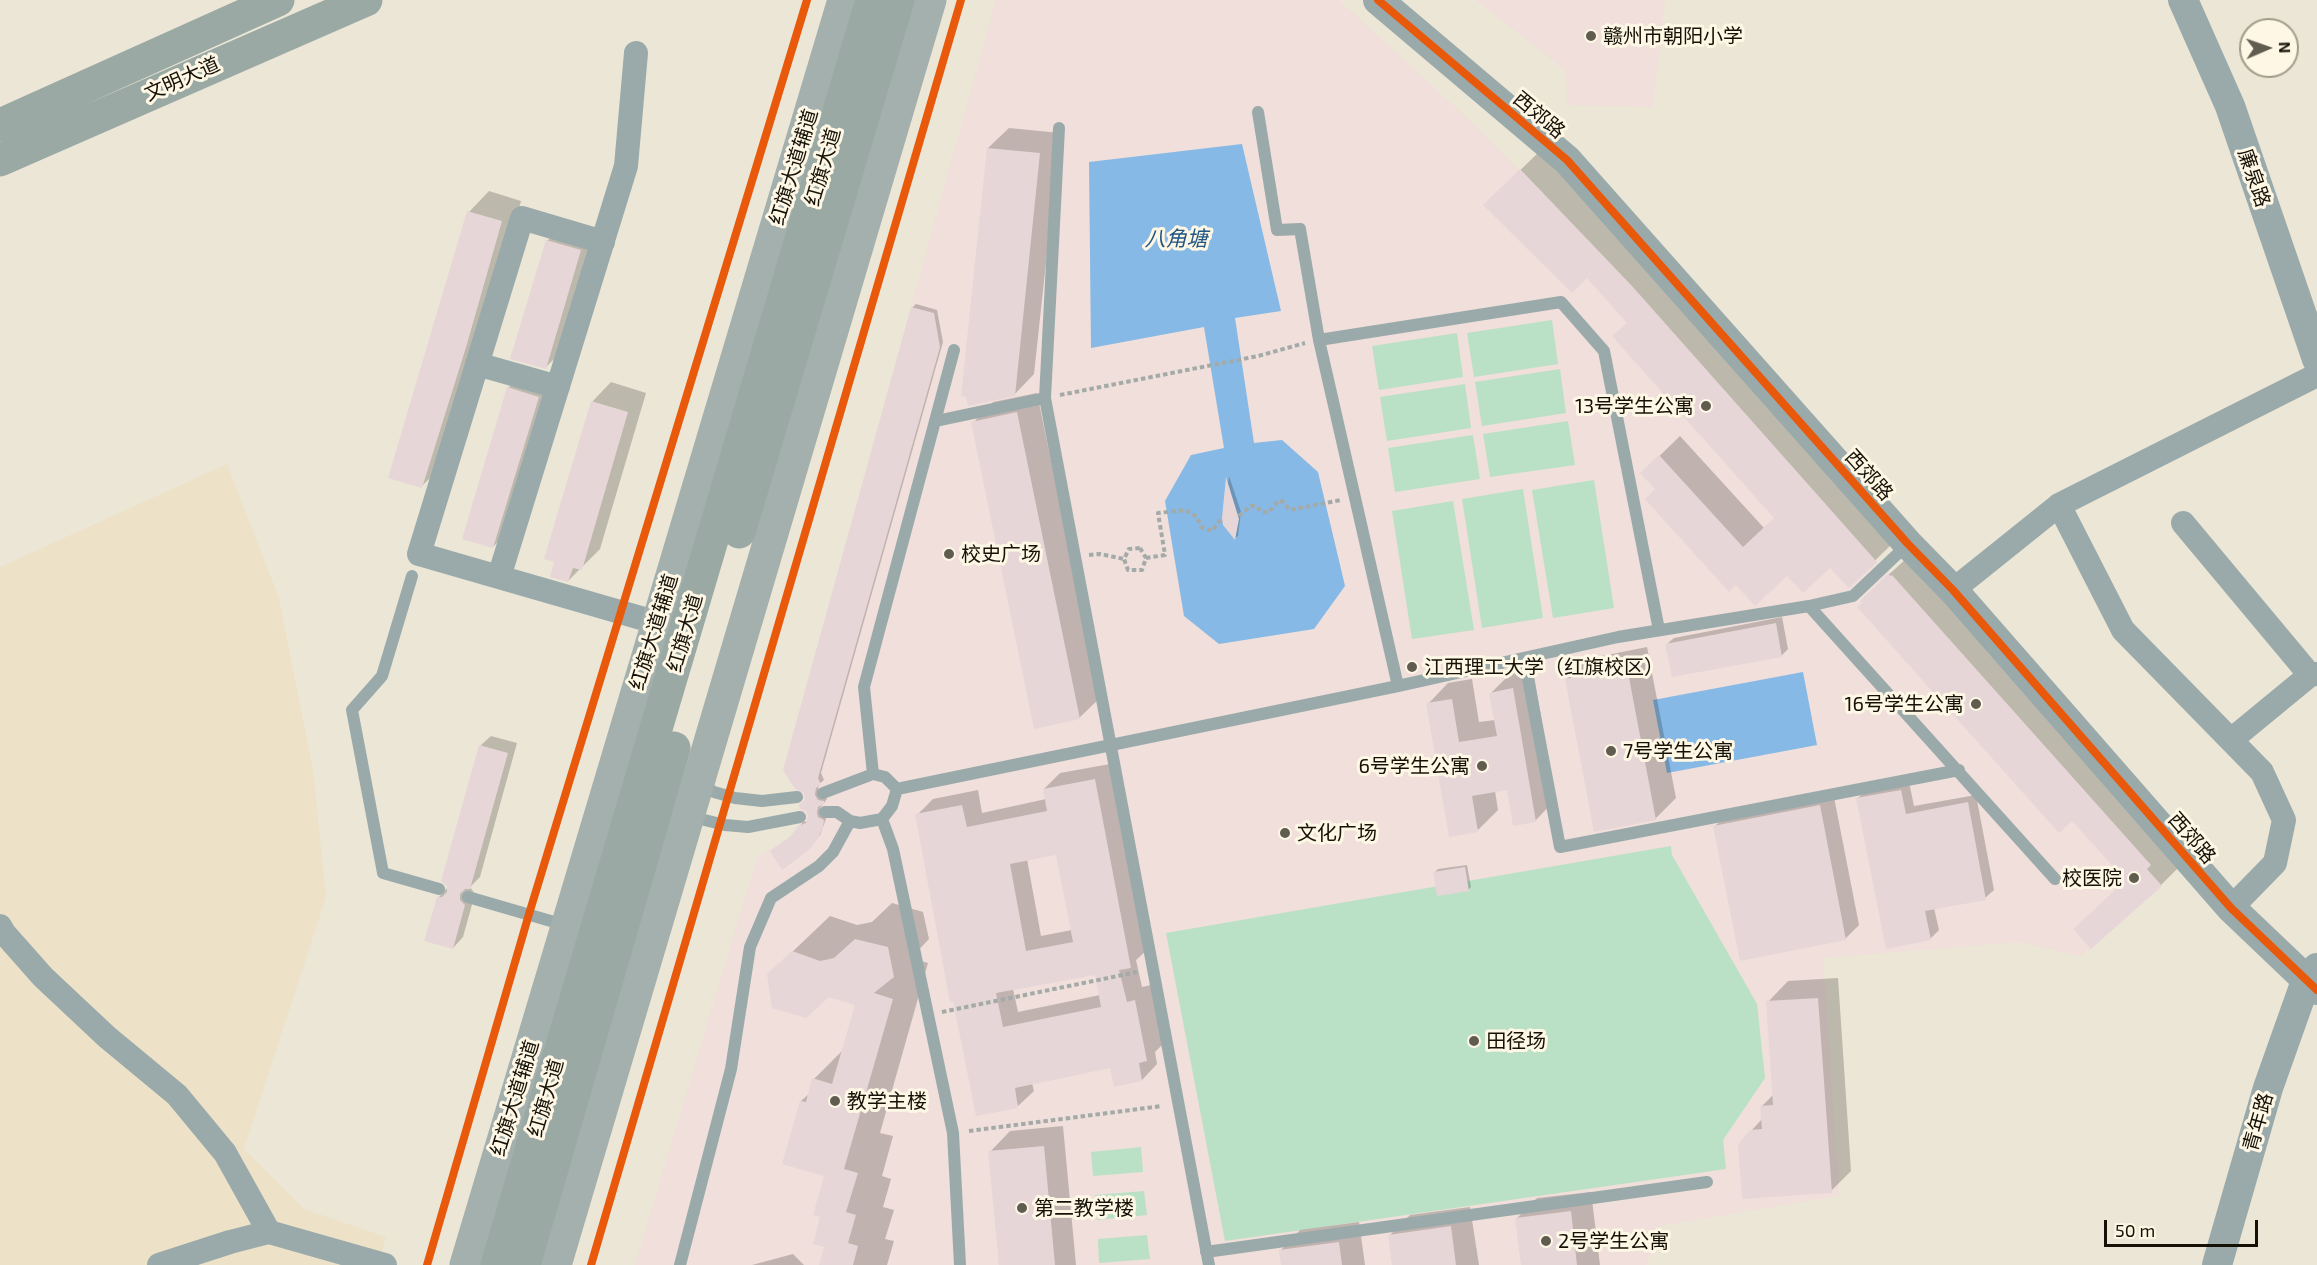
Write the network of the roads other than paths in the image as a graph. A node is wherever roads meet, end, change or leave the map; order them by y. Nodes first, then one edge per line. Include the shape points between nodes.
1 (278, 0) edge
2 (843, 0) edge
3 (872, 0) edge
4 (898, 0) edge
5 (930, 0) edge
6 (1378, 0) edge
7 (2183, 0) edge
8 (351, 3) edge
9 (636, 53) dead end
10 (1258, 112) dead end
11 (0, 124) edge
12 (1059, 128) dead end
13 (0, 160) edge
14 (603, 242) junction
15 (1319, 340) junction
16 (954, 350) dead end
17 (2317, 359) edge
18 (477, 364) junction
19 (2317, 375) edge
20 (558, 387) junction
21 (1045, 398) junction
22 (936, 421) junction
23 (2059, 505) junction
24 (2183, 523) dead end
25 (1908, 544) junction
26 (412, 576) dead end
27 (499, 577) junction
28 (1953, 590) junction
29 (1809, 606) junction
30 (671, 627) junction
31 (1659, 630) junction
32 (1524, 658) junction
33 (2313, 675) edge
34 (1398, 686) junction
35 (2231, 740) junction
36 (1112, 746) junction
37 (1959, 771) junction
38 (675, 774) junction
39 (873, 774) junction
40 (897, 789) junction
41 (823, 793) dead end
42 (797, 797) dead end
43 (665, 809) junction
44 (825, 812) dead end
45 (800, 817) dead end
46 (882, 819) junction
47 (850, 821) junction
48 (2055, 879) dead end
49 (439, 889) dead end
50 (468, 897) dead end
51 (2231, 908) junction
52 (0, 926) edge
53 (581, 929) junction
54 (2313, 980) edge
55 (1707, 1182) dead end
56 (269, 1232) junction
57 (1206, 1252) junction
58 (159, 1265) edge
59 (208, 1265) edge
60 (385, 1265) edge
61 (466, 1265) edge
62 (497, 1265) edge
63 (524, 1265) edge
64 (555, 1265) edge
65 (680, 1265) edge
66 (960, 1265) edge
67 (1209, 1265) edge
68 (2217, 1265) edge

1 - 11 main road, 文明大道
2 - 30 main road, 红旗大道辅道
3 - 30 main road, 红旗大道
4 - 38 main road, 红旗大道
5 - 38 main road
6 - 25 street, 西郊路 via 1567,160
7 - 17 street, 廉泉路 via 2230,106
8 - 13 main road, 文明大道
9 - 14 street via 627,166
10 - 15 lane via 1277,230 1300,229
12 - 21 lane
14 - 18 street via 522,218
14 - 20 street
15 - 31 lane via 1561,302 1604,351
15 - 34 lane
16 - 22 lane
18 - 20 street
18 - 27 street via 419,554
19 - 23 street
20 - 27 street
21 - 22 lane
21 - 36 lane
22 - 39 lane via 864,687
23 - 28 street
23 - 35 street via 2123,630
24 - 33 street
25 - 28 street, 西郊路
25 - 29 lane via 1853,596
26 - 49 lane via 382,676 352,710 383,873
27 - 30 street
28 - 51 street, 西郊路
29 - 31 lane
29 - 37 lane
30 - 38 main road, 红旗大道
30 - 53 main road, 红旗大道辅道
31 - 32 lane
32 - 34 lane
32 - 37 lane via 1560,847
33 - 35 street
34 - 36 lane
35 - 51 street via 2262,772 2284,820 2275,863
36 - 40 lane
36 - 57 lane
37 - 48 lane
38 - 42 lane via 735,798 762,801
38 - 43 main road, 红旗大道
39 - 40 lane via 885,777
39 - 41 lane
40 - 46 lane via 892,806
43 - 45 lane via 748,827
43 - 53 main road, 红旗大道
43 - 63 main road, 红旗大道
43 - 64 main road
44 - 47 lane via 837,812
46 - 47 lane
46 - 66 lane via 893,849 953,1133
47 - 65 lane via 833,852 819,866 771,898 750,947 730,1069
50 - 53 lane
51 - 54 street, 西郊路
52 - 56 street via 43,977 177,1095 225,1153
53 - 61 main road, 红旗大道辅道
53 - 62 main road, 红旗大道
54 - 68 street, 青年路 via 2268,1088
55 - 57 lane
56 - 58 street
56 - 59 street
56 - 60 street
57 - 67 lane

